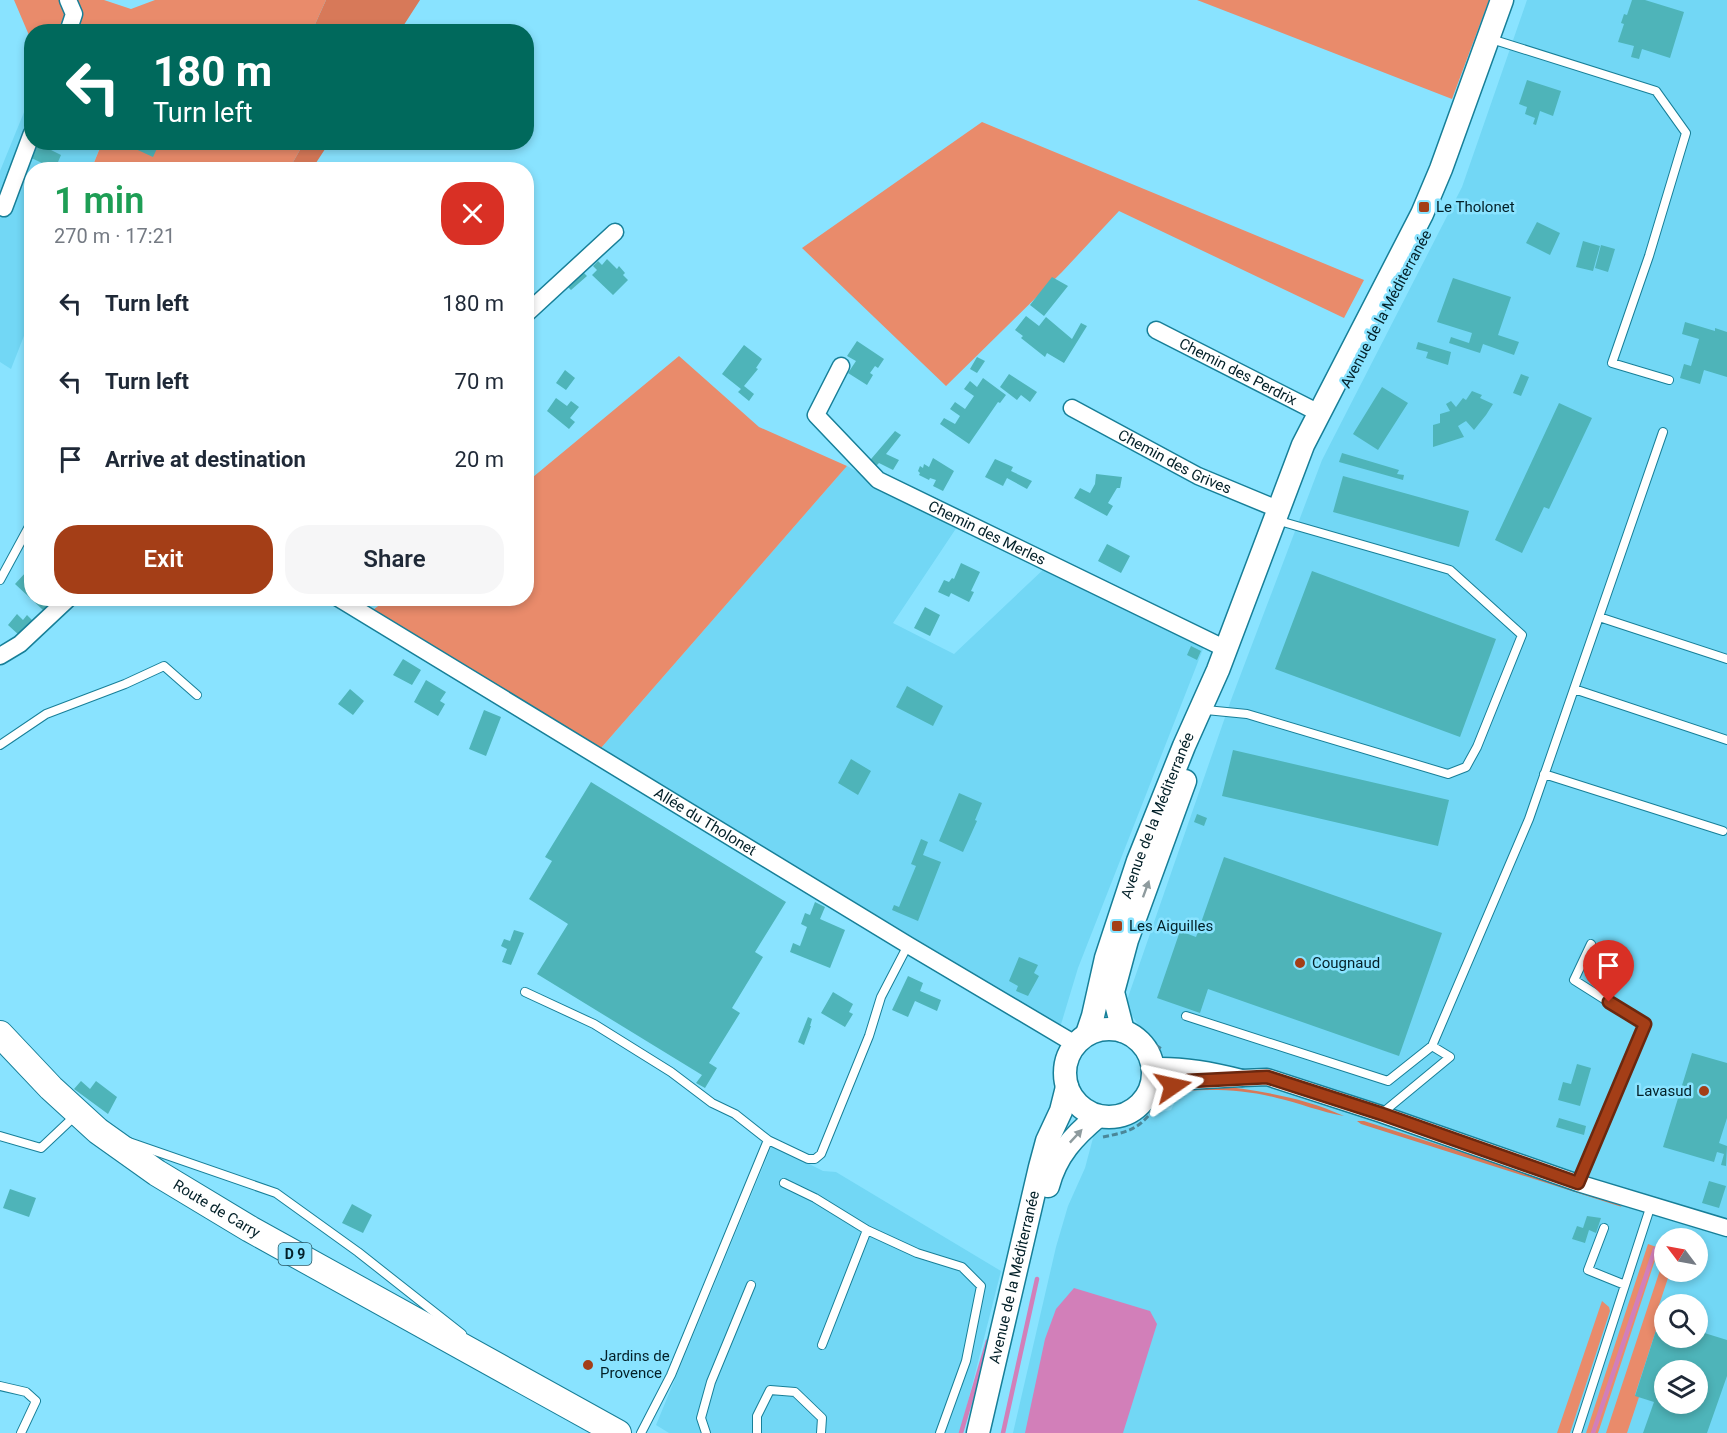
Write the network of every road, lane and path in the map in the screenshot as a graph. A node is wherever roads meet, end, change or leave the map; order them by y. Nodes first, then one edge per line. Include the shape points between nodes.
1 (68, 0) edge
2 (1502, 0) edge
3 (1515, 0) edge
4 (71, 24) edge
5 (1494, 39) junction
6 (26, 150) edge
7 (4, 208) dead end
8 (615, 232) dead end
9 (534, 307) edge
10 (1156, 330) dead end
11 (841, 366) dead end
12 (1669, 380) dead end
13 (1072, 408) dead end
14 (1318, 413) junction
15 (1663, 432) dead end
16 (1278, 515) junction
17 (24, 536) edge
18 (0, 580) edge
19 (60, 606) edge
20 (351, 606) edge
21 (1599, 617) junction
22 (1226, 648) junction
23 (0, 657) edge
24 (1727, 659) edge
25 (1218, 670) junction
26 (1574, 688) junction
27 (197, 695) dead end
28 (1206, 710) junction
29 (1727, 740) edge
30 (0, 745) edge
31 (1544, 774) junction
32 (1723, 831) dead end
33 (1591, 944) dead end
34 (908, 945) junction
35 (525, 992) dead end
36 (1186, 1016) dead end
37 (1123, 1031) junction
38 (0, 1034) edge
39 (1081, 1039) junction
40 (1432, 1046) junction
41 (1154, 1066) junction
42 (1242, 1078) junction
43 (1067, 1087) junction
44 (1153, 1100) junction
45 (78, 1113) junction
46 (1382, 1114) junction
47 (1098, 1116) junction
48 (98, 1131) junction
49 (0, 1136) edge
50 (1095, 1139) dead end
51 (768, 1140) junction
52 (784, 1183) dead end
53 (1578, 1183) junction
54 (1652, 1204) junction
55 (1604, 1228) dead end
56 (1727, 1228) edge
57 (867, 1230) junction
58 (751, 1285) dead end
59 (1625, 1285) junction
60 (822, 1346) dead end
61 (517, 1377) junction
62 (0, 1386) edge
63 (21, 1433) edge
64 (618, 1433) edge
65 (641, 1433) edge
66 (706, 1433) edge
67 (757, 1433) edge
68 (820, 1433) edge
69 (940, 1433) edge
70 (978, 1433) edge
71 (991, 1433) edge
72 (1577, 1433) edge

1 - 4 street via 74,14
2 - 5 main road, Avenue de la Méditerranée
3 - 5 main road, Avenue de la Méditerranée
5 - 12 lane via 1656,91 1686,133 1612,363
5 - 14 main road, Avenue de la Méditerranée via 1422,214
5 - 16 main road, Avenue de la Méditerranée via 1452,174 1424,237
6 - 7 street
8 - 9 street
10 - 14 street, Chemin des Perdrix
11 - 22 street, Chemin des Merles via 816,415 878,480
13 - 16 street, Chemin des Grives
14 - 16 main road, Avenue de la Méditerranée
15 - 21 lane
16 - 22 main road, Avenue de la Méditerranée
16 - 28 lane via 1450,570 1522,635 1477,747 1466,767 1448,774 1247,714
17 - 18 lane
19 - 23 street
20 - 34 street, Allée du Tholonet
21 - 24 lane
21 - 26 lane
22 - 25 main road, Avenue de la Méditerranée
25 - 28 main road, Avenue de la Méditerranée
25 - 39 main road, Avenue de la Méditerranée via 1138,861 1106,958 1093,1016
26 - 29 lane
26 - 31 lane
27 - 30 lane via 164,666 46,714
37 -> 28 main road, Avenue de la Méditerranée via 1113,992 1117,976 1180,798
31 - 32 lane
31 - 40 lane via 1529,819
33 - 53 lane via 1574,980 1645,1024
34 - 39 street, Allée du Tholonet
34 - 51 lane via 881,997 821,1154 808,1159
35 - 51 lane via 603,1030 712,1103 735,1114
36 - 40 lane via 1388,1081
37 - 39 main road via 1100,1029
37 - 41 main road via 1141,1041
38 - 45 main road, Route de Carry / D 9
39 - 43 main road via 1068,1057
40 - 46 lane via 1450,1057
41 - 42 street via 1172,1065
41 - 44 main road
42 - 44 street via 1188,1081
42 - 46 street via 1267,1077
43 - 47 main road via 1084,1110
43 - 70 main road, Avenue de la Méditerranée via 1040,1167
44 - 47 main road via 1128,1114
44 - 50 path via 1143,1124
45 - 48 main road, Route de Carry / D 9
45 - 49 lane via 41,1148
46 - 53 street
71 -> 47 main road, Avenue de la Méditerranée via 1051,1173 1076,1134
48 - 61 main road, Route de Carry / D 9 via 157,1173 250,1229
48 - 61 lane via 276,1193
51 - 65 lane via 671,1375
52 - 57 lane
53 - 54 street
54 - 56 street
54 - 59 lane
55 - 59 lane via 1588,1270
57 - 60 lane
57 - 69 lane via 917,1253 962,1267 981,1286 966,1361
58 - 66 lane via 711,1382 701,1418
59 - 72 lane
61 - 64 main road, Route de Carry / D 9
62 - 63 lane via 26,1392 36,1401
67 - 68 lane via 757,1416 770,1390 795,1392 822,1418

